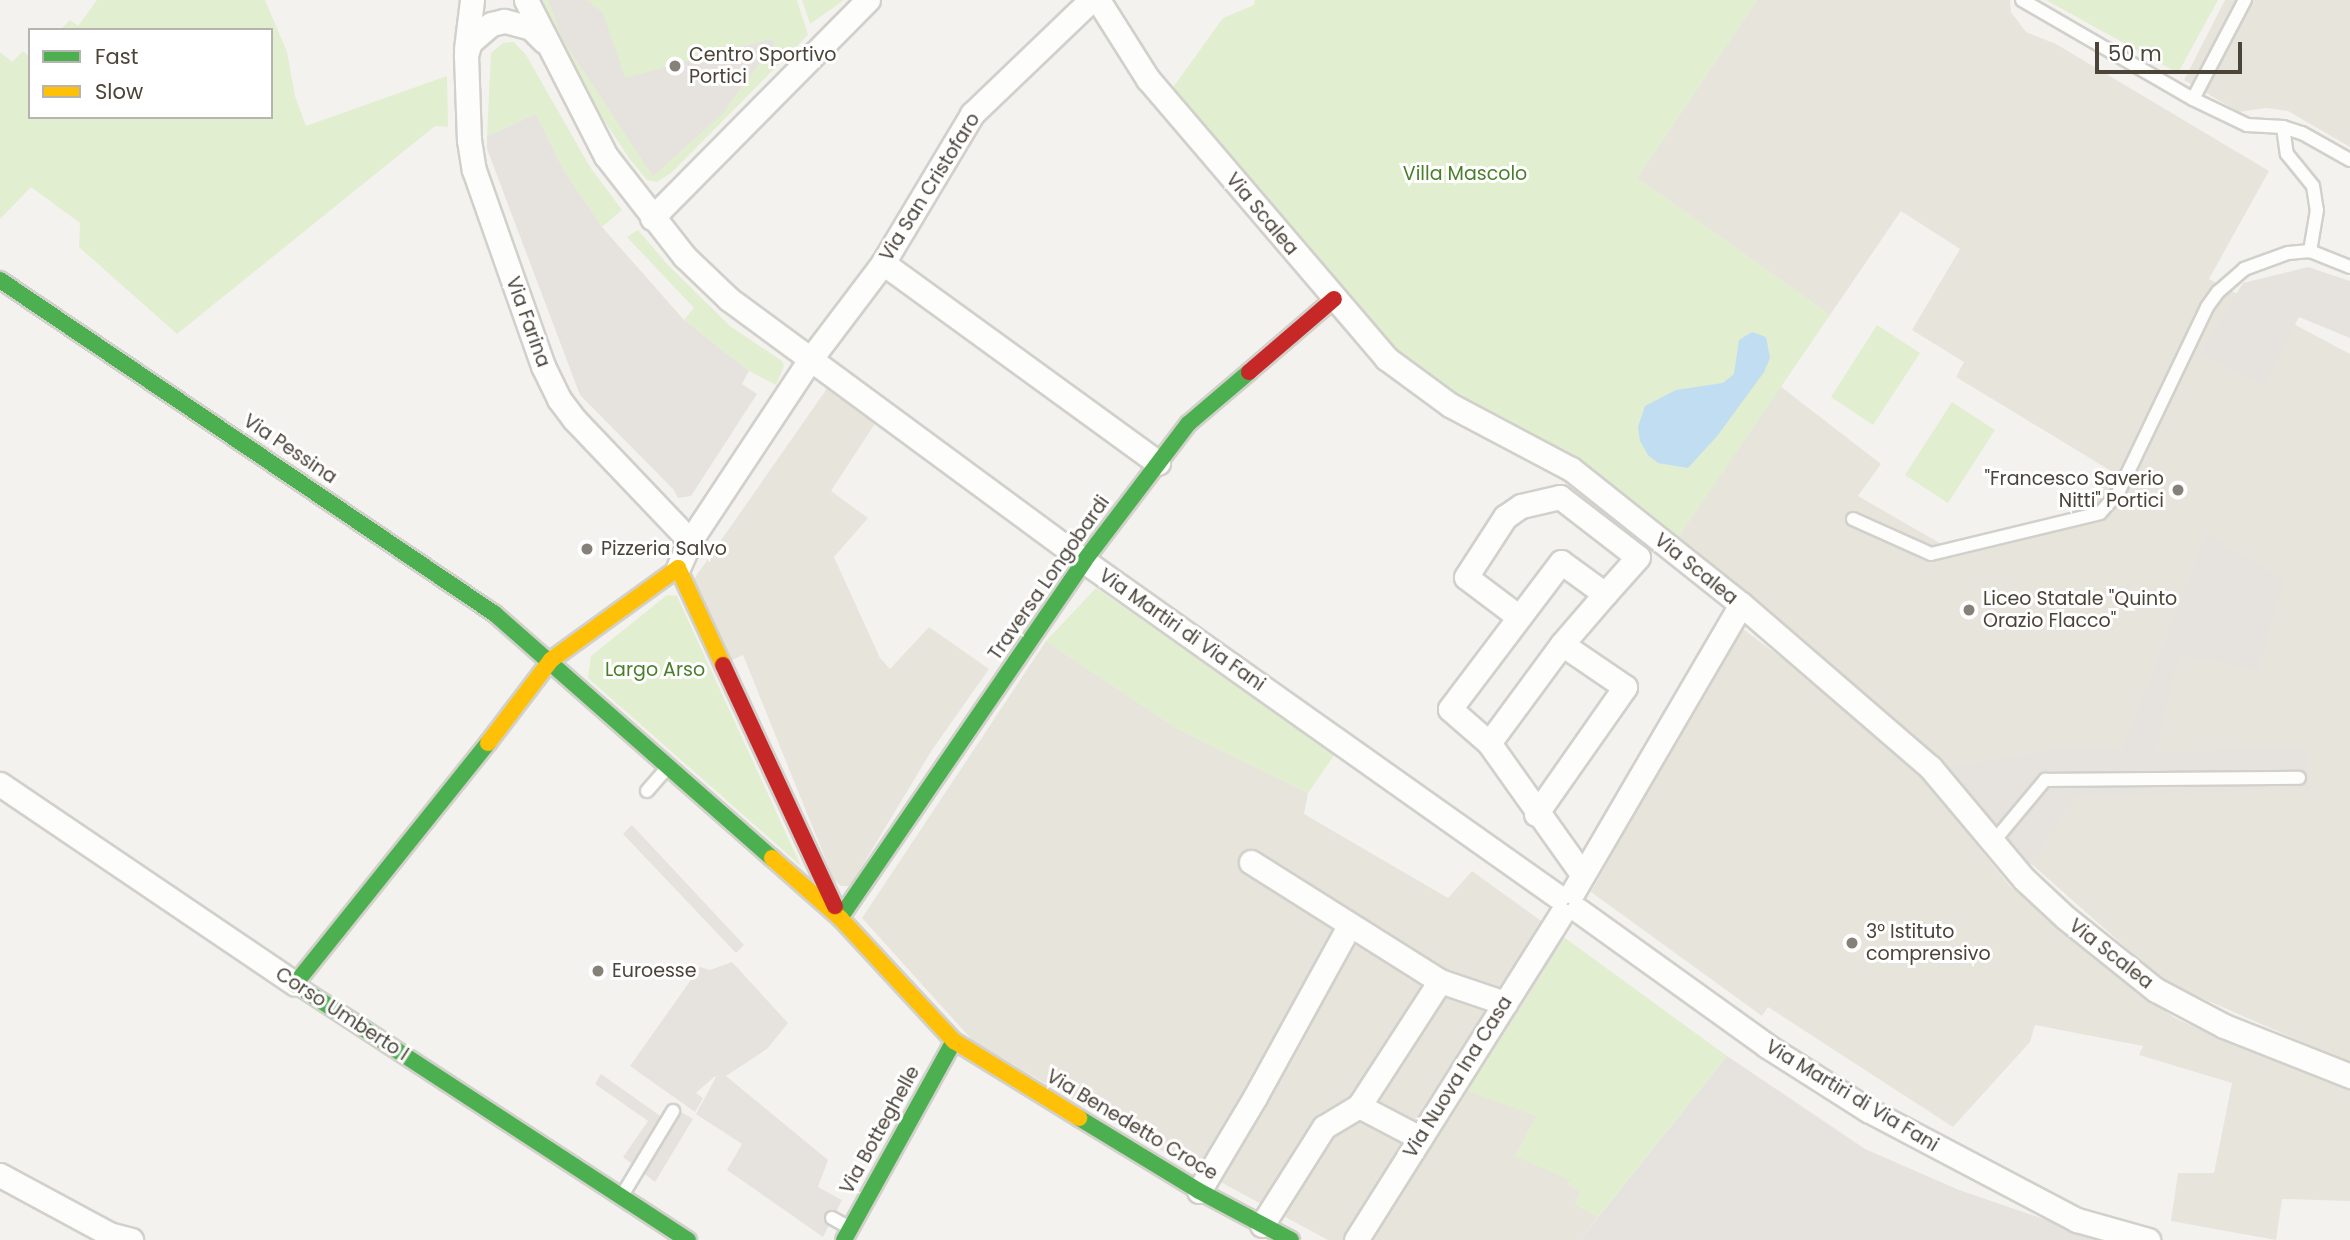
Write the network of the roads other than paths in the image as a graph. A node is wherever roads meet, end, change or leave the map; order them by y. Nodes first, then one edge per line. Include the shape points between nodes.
1 (472, 0) edge
2 (526, 0) edge
3 (868, 0) edge
4 (1091, 0) edge
5 (1098, 0) edge
6 (2022, 0) edge
7 (2245, 0) edge
8 (546, 43) junction
9 (466, 55) junction
10 (2193, 99) junction
11 (2283, 127) junction
12 (2350, 160) edge
13 (652, 218) junction
14 (2310, 251) junction
15 (883, 263) junction
16 (2350, 267) edge
17 (0, 281) edge
18 (1334, 299) junction
19 (812, 357) junction
20 (1158, 463) junction
21 (1853, 519) dead end
22 (690, 541) junction
23 (1084, 561) junction
24 (678, 568) junction
25 (1605, 594) junction
26 (1741, 604) junction
27 (1519, 617) junction
28 (1562, 645) junction
29 (551, 660) junction
30 (1489, 743) junction
31 (669, 766) junction
32 (2298, 778) dead end
33 (0, 784) edge
34 (647, 791) dead end
35 (1536, 814) junction
36 (1994, 841) junction
37 (1251, 862) dead end
38 (1570, 897) junction
39 (840, 918) junction
40 (1349, 926) junction
41 (1440, 981) junction
42 (295, 984) junction
43 (1505, 1003) junction
44 (954, 1041) junction
45 (2350, 1076) edge
46 (1359, 1106) junction
47 (673, 1111) dead end
48 (1420, 1138) junction
49 (0, 1175) edge
50 (1199, 1191) junction
51 (621, 1196) junction
52 (832, 1218) dead end
53 (1262, 1225) junction
54 (847, 1234) edge
55 (115, 1238) edge
56 (688, 1240) edge
57 (1291, 1240) edge
58 (1356, 1240) edge
59 (2148, 1240) edge

1 - 9 street, Via Farina
2 - 8 street
3 - 13 street
4 - 15 street, Via San Cristofaro via 972,114
5 - 18 street, Via Scalea via 1148,79
6 - 10 lane
7 - 10 lane
8 - 9 street via 531,28 504,21 479,32
8 - 13 street via 606,156
9 - 22 street, Via Farina via 474,170 543,366 574,419
10 - 11 lane via 2247,125
11 - 12 lane
11 - 14 lane via 2287,154 2313,186 2317,210
13 - 19 street via 729,299
14 - 16 lane
14 - 21 lane via 2244,270 2207,307 2118,493 2100,513 1931,554
15 - 19 street, Via San Cristofaro
15 - 20 street
17 - 29 main road, Via Pessina via 495,614
18 - 20 main road, Traversa Longobardi via 1188,424
18 - 26 street, Via Scalea via 1386,358 1450,405 1571,469
19 - 22 street, Via San Cristofaro
19 - 23 street, Via Martiri di Via Fani
20 - 23 main road, Traversa Longobardi
22 - 24 street
23 - 38 street, Via Martiri di Via Fani
23 - 39 main road, Traversa Longobardi
24 - 29 main road
24 - 39 main road
25 - 27 street via 1561,562
25 - 27 street via 1638,557 1560,497 1521,506 1505,517 1466,577
25 - 28 street
26 - 36 street, Via Scalea via 1930,767
26 - 38 street, Via Nuova Ina Casa
27 - 30 street via 1450,709
28 - 30 street
28 - 35 street via 1625,687
29 - 31 main road
29 - 42 main road
30 - 35 street
31 - 34 lane
31 - 39 main road
32 - 36 lane via 2046,780
33 - 42 street, Corso Umberto I
35 - 38 street
36 - 45 street, Via Scalea via 2024,879 2066,918 2156,990 2224,1026
37 - 40 street
38 - 43 street, Via Nuova Ina Casa
38 - 59 street, Via Martiri di Via Fani via 1767,1046 1868,1110 2077,1220
39 - 44 main road, Via Benedetto Croce
40 - 41 street
40 - 50 street
41 - 43 street
41 - 46 street
42 - 51 main road, Corso Umberto I
43 - 48 street, Via Nuova Ina Casa
44 - 50 main road, Via Benedetto Croce
44 - 54 main road, Via Botteghelle
46 - 48 street
46 - 53 street via 1324,1127
47 - 51 lane
48 - 58 street, Via Nuova Ina Casa
49 - 55 street
50 - 53 main road, Via Benedetto Croce
51 - 56 main road, Corso Umberto I
52 - 54 lane
53 - 57 main road, Via Benedetto Croce

